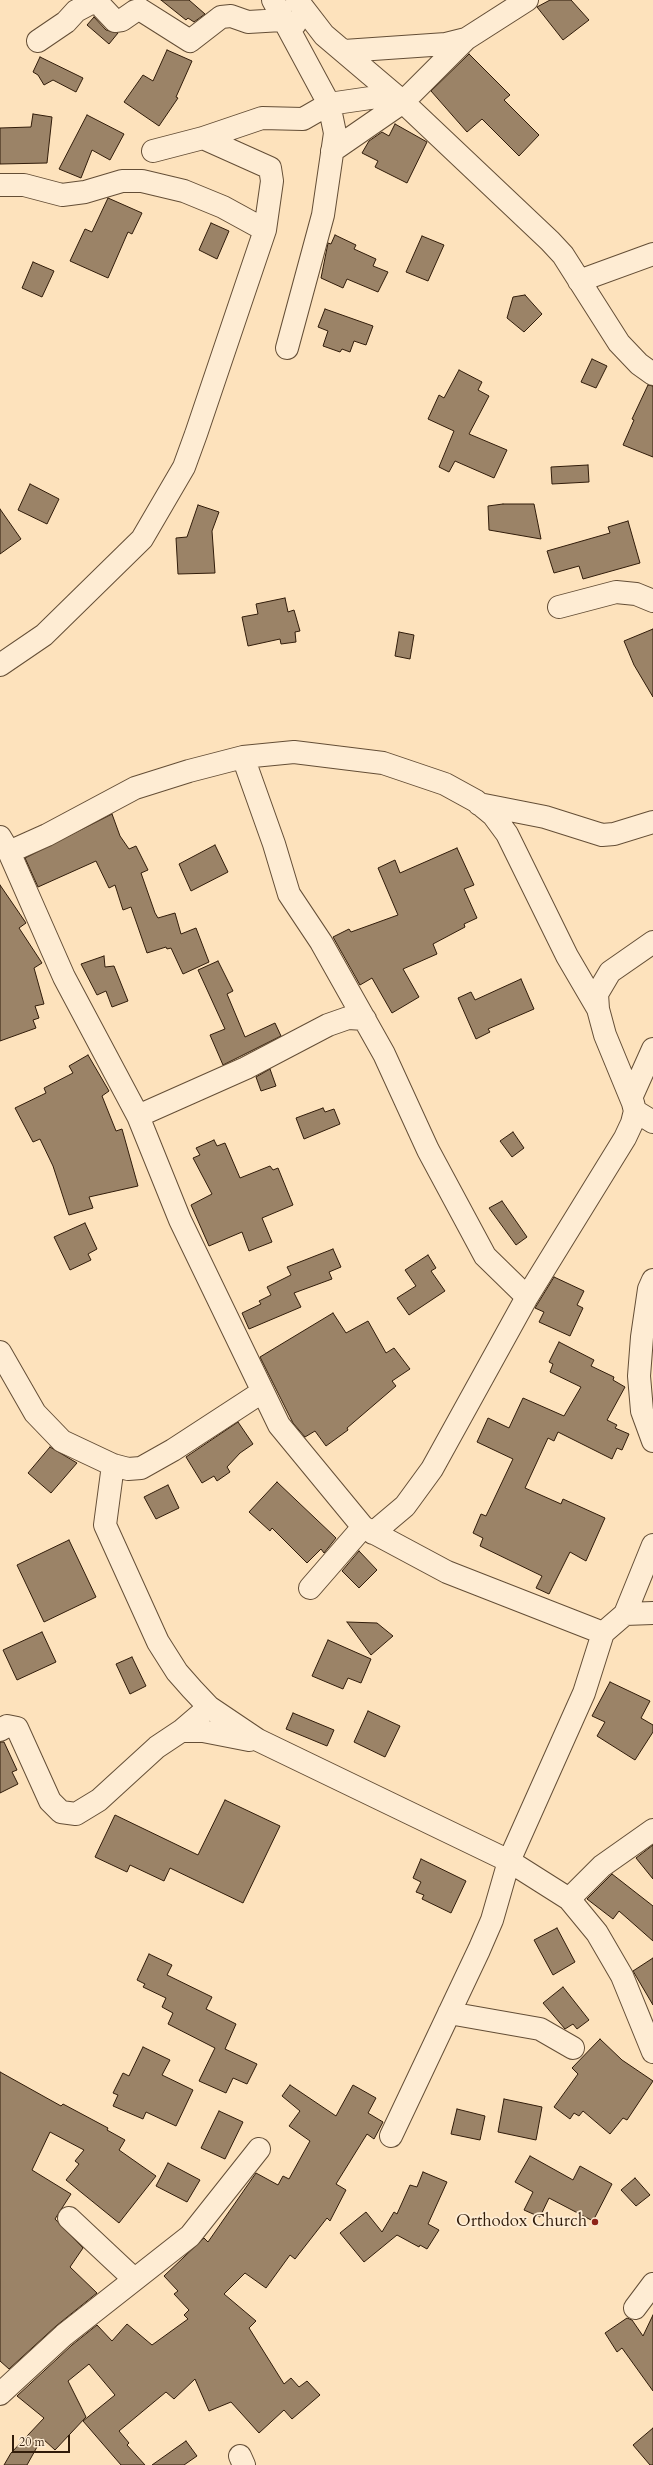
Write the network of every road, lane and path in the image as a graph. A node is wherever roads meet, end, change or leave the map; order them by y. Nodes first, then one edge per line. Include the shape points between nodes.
1 (274, 0) edge
2 (297, 0) edge
3 (527, 0) edge
4 (74, 6) edge
5 (282, 20) junction
6 (324, 35) junction
7 (466, 39) junction
8 (38, 40) dead end
9 (344, 51) junction
10 (395, 96) junction
11 (329, 104) junction
12 (203, 138) junction
13 (153, 151) dead end
14 (332, 151) junction
15 (0, 185) edge
16 (265, 230) junction
17 (653, 254) edge
18 (579, 281) junction
19 (287, 348) dead end
20 (653, 374) edge
21 (653, 601) edge
22 (559, 607) dead end
23 (0, 665) edge
24 (243, 757) junction
25 (479, 804) junction
26 (653, 822) edge
27 (4, 845) edge
28 (653, 942) edge
29 (598, 1009) junction
30 (365, 1019) junction
31 (652, 1052) edge
32 (614, 1055) junction
33 (633, 1104) junction
34 (138, 1116) junction
35 (653, 1122) edge
36 (653, 1280) edge
37 (527, 1297) junction
38 (0, 1352) edge
39 (262, 1392) junction
40 (653, 1441) edge
41 (112, 1466) junction
42 (368, 1530) junction
43 (653, 1545) edge
44 (310, 1588) dead end
45 (653, 1613) edge
46 (625, 1614) junction
47 (603, 1633) junction
48 (209, 1707) junction
49 (0, 1730) edge
50 (181, 1731) junction
51 (264, 1742) junction
52 (653, 1830) edge
53 (509, 1861) junction
54 (569, 1899) junction
55 (448, 2013) junction
56 (573, 2048) dead end
57 (653, 2052) edge
58 (391, 2136) dead end
59 (259, 2149) dead end
60 (69, 2218) dead end
61 (134, 2279) junction
62 (653, 2284) edge
63 (635, 2308) dead end
64 (0, 2394) edge

1 - 5 street
2 - 6 street
3 - 7 street
4 - 5 street via 99,4 115,21 141,10 190,41 221,17 231,16 248,22
4 - 8 street via 66,22
5 - 6 street
5 - 11 street
6 - 9 street
7 - 9 street via 446,44
7 - 10 street
9 - 10 street
10 - 11 street
10 - 14 street
10 - 18 street via 550,241 563,255
11 - 12 street via 303,119 262,118
11 - 14 street via 335,133
12 - 13 street
12 - 16 street via 270,168 272,181
14 - 19 street via 323,215
15 - 16 street via 24,185 62,195 85,192 122,181 142,181 223,207
16 - 23 street via 184,466 142,540 44,635
17 - 18 street
18 - 20 street via 619,343 639,364
21 - 22 street via 636,594 616,592
24 - 25 street via 294,752 383,763 444,784
24 - 27 street via 135,788 47,835
24 - 30 street via 289,894 321,942
25 - 26 street via 545,817 602,835
25 - 29 street via 493,814 507,834 568,956
27 - 34 street via 64,977
28 - 29 street via 610,972 597,994
29 - 32 street
30 - 34 street via 348,1018 328,1025 240,1072
30 - 37 street via 428,1150 485,1256
31 - 32 street
31 - 33 street
32 - 33 street
33 - 35 street
33 - 37 street via 630,1128 614,1158
34 - 39 street via 180,1220
36 - 40 street via 649,1289 639,1376 642,1411
37 - 42 street via 432,1469 405,1506
38 - 41 street via 35,1413 62,1441
39 - 41 street via 141,1468
39 - 42 street via 279,1425
41 - 48 street via 105,1525 158,1642 177,1672
42 - 44 street
42 - 47 street via 447,1572
43 - 46 street
45 - 46 street
46 - 47 street
47 - 53 street via 584,1693
48 - 50 street
48 - 51 street
49 - 50 street via 7,1726 17,1728 50,1801 61,1812 76,1814 99,1800 157,1747
50 - 51 street via 220,1733
51 - 53 street
52 - 54 street via 602,1866
53 - 54 street
53 - 55 street via 492,1920
54 - 57 street via 597,1933 622,1976
55 - 56 street via 540,2029
55 - 58 street
59 - 61 street via 190,2236
60 - 61 street
61 - 64 street via 59,2340
62 - 63 street

